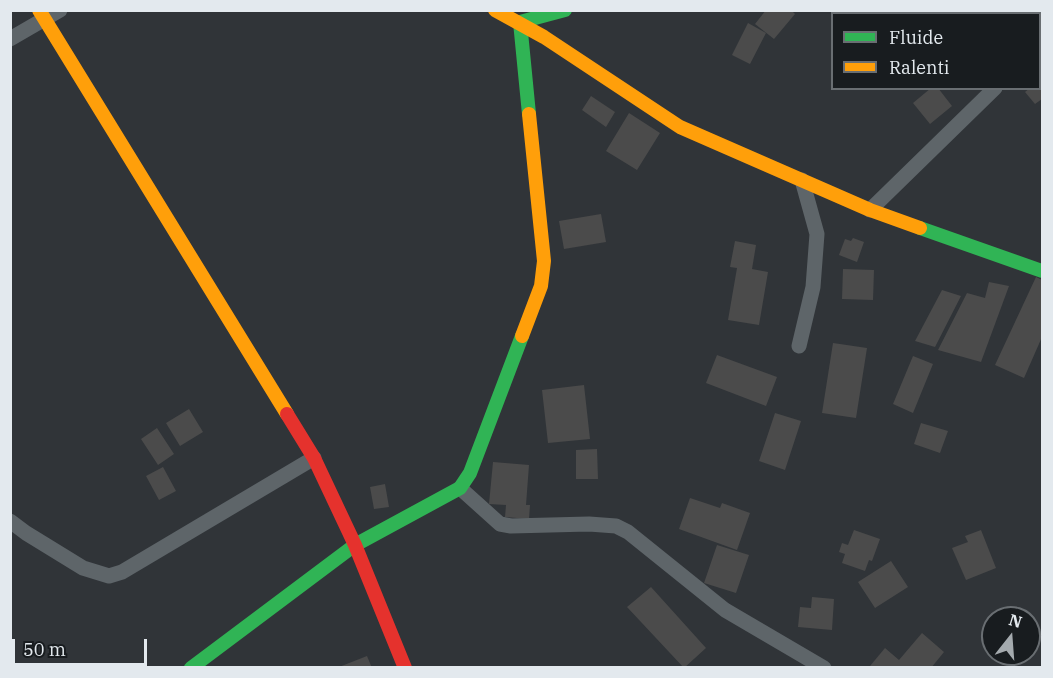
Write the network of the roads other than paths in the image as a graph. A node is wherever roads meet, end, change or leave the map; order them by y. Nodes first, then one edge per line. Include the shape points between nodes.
1 (60, 10) edge
2 (566, 10) edge
3 (501, 12) edge
4 (42, 15) edge
5 (520, 22) junction
6 (10, 39) edge
7 (993, 90) edge
8 (802, 180) junction
9 (870, 210) junction
10 (1042, 271) edge
11 (800, 346) dead end
12 (314, 458) junction
13 (460, 488) junction
14 (10, 521) edge
15 (355, 544) junction
16 (801, 662) edge
17 (192, 668) edge
18 (405, 668) edge
19 (824, 668) edge

1 - 4 street
2 - 5 main road
3 - 5 main road
4 - 6 street
4 - 12 main road
5 - 8 main road via 680,127
5 - 13 main road via 544,261 541,286 480,449
7 - 9 street
8 - 9 main road
8 - 11 street via 817,234 813,287
9 - 10 main road
12 - 14 street via 123,572 109,576 84,568
12 - 15 main road
13 - 15 main road
13 - 16 street via 500,524 589,524 616,526 628,532 725,610
15 - 17 main road
15 - 18 main road
16 - 19 street

